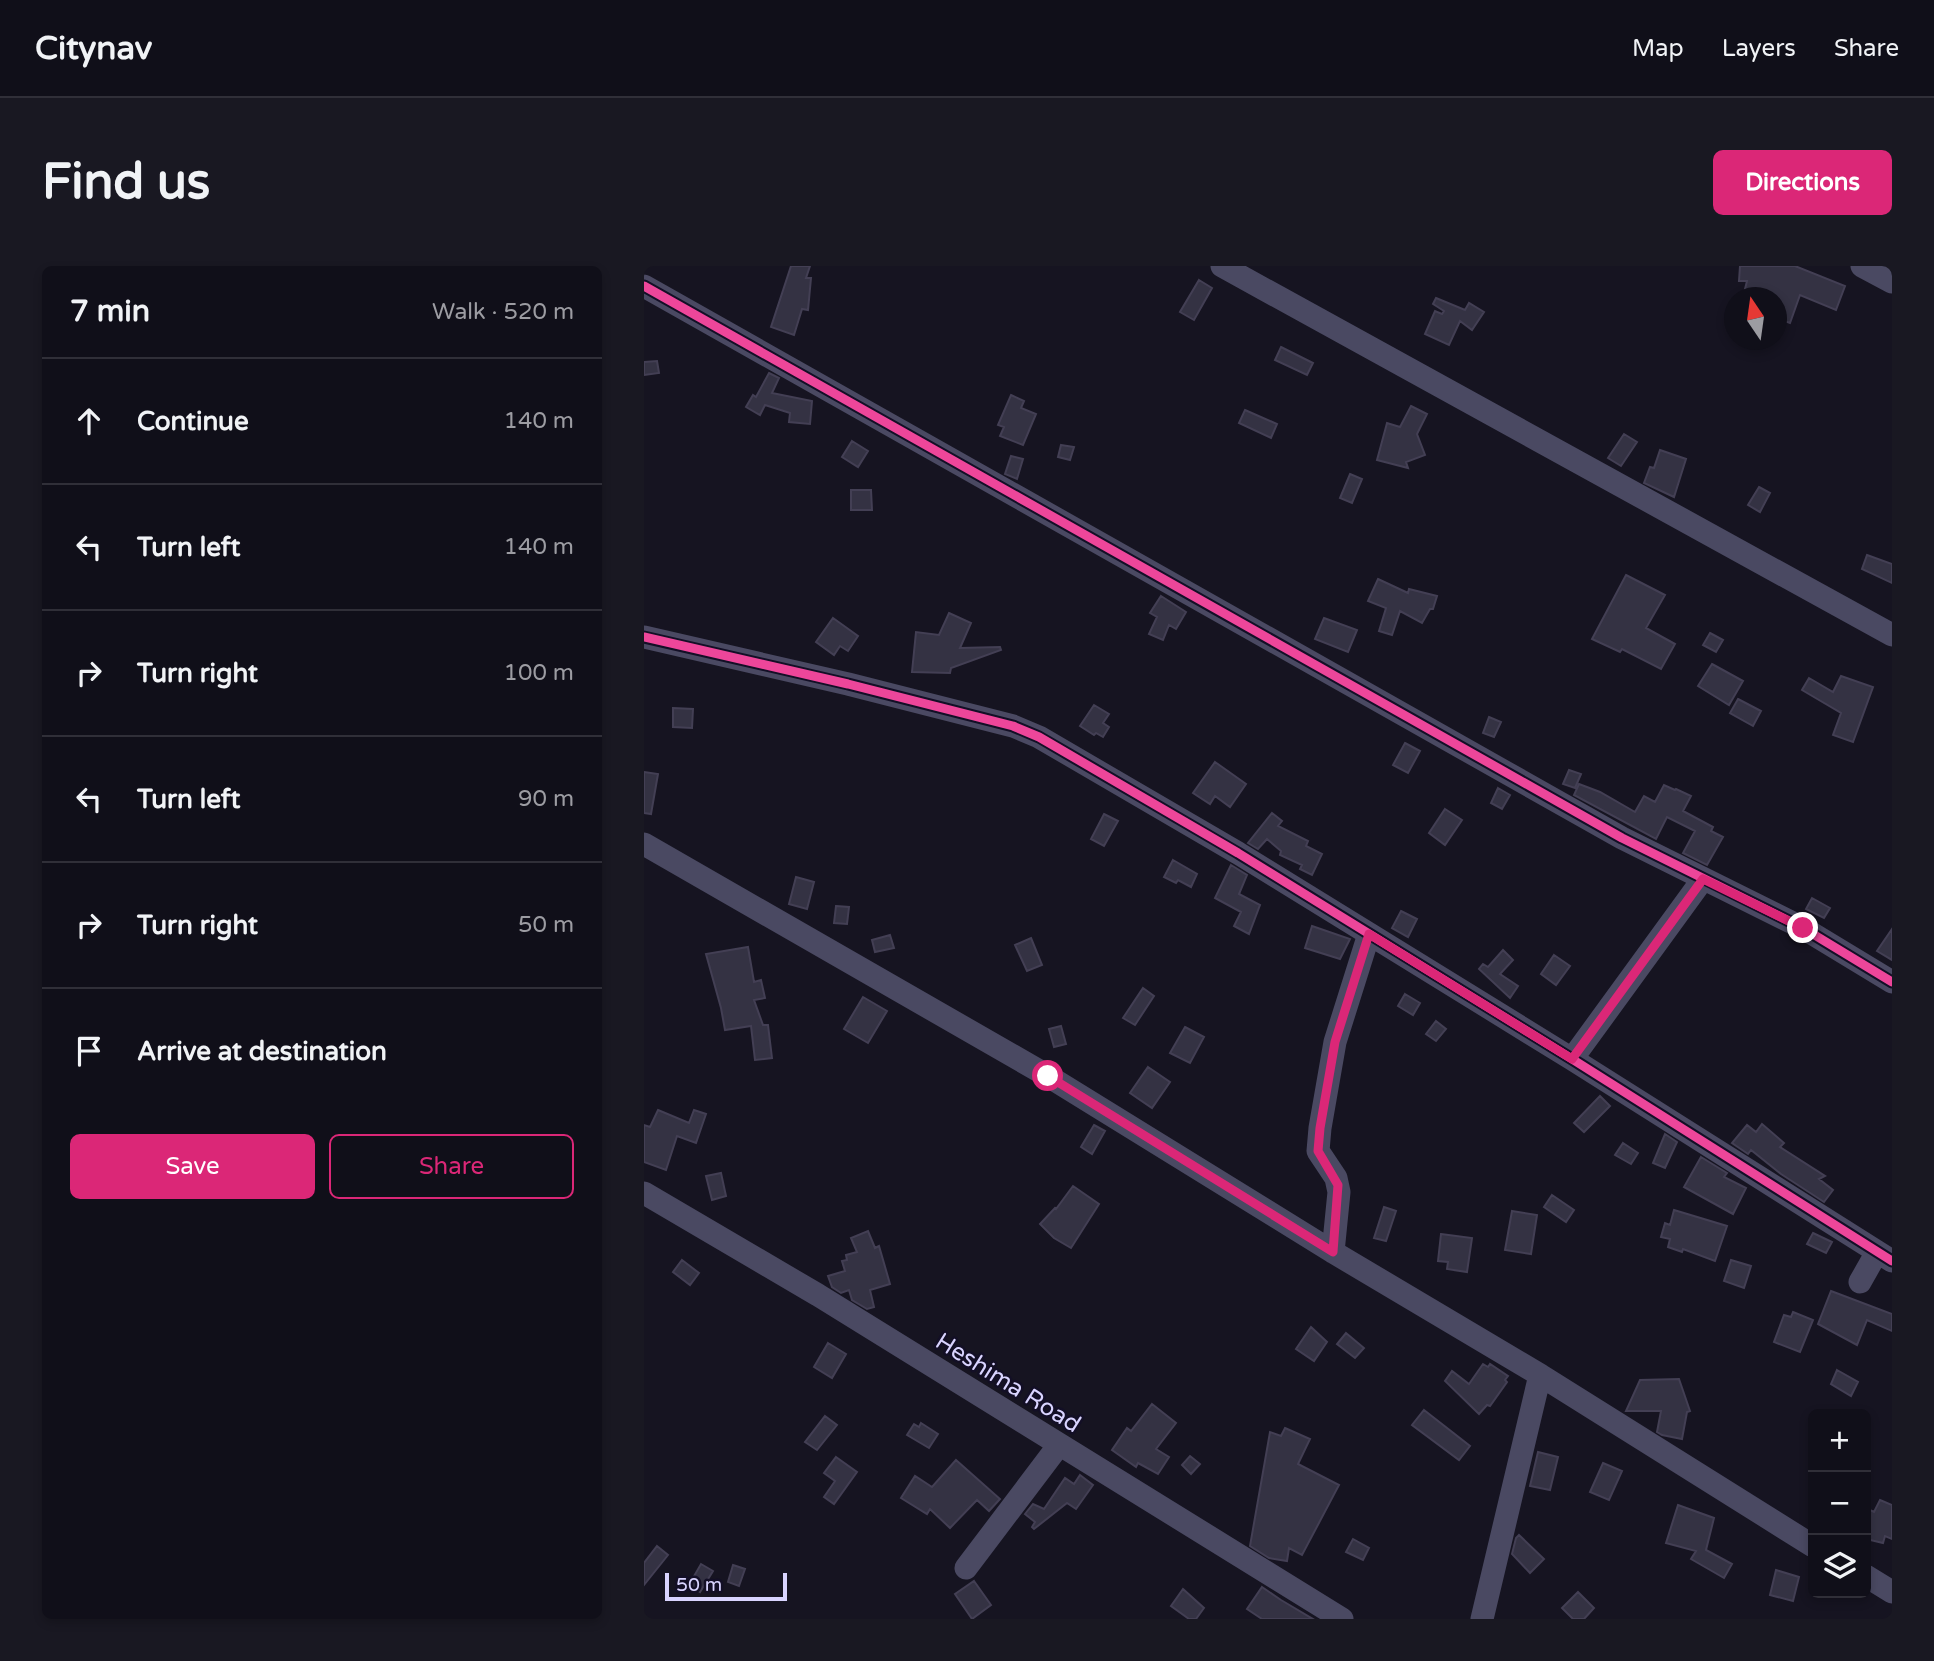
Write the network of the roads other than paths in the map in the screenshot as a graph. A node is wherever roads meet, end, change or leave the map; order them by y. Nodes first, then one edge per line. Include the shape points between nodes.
1 (1222, 266) edge
2 (1862, 266) edge
3 (1892, 282) edge
4 (644, 286) edge
5 (1892, 635) edge
6 (644, 637) edge
7 (644, 844) edge
8 (1703, 879) junction
9 (1369, 934) junction
10 (1892, 982) edge
11 (1572, 1059) junction
12 (644, 1194) edge
13 (1333, 1252) junction
14 (1884, 1257) edge
15 (1860, 1282) dead end
16 (1539, 1375) junction
17 (1059, 1445) junction
18 (1808, 1543) edge
19 (965, 1568) dead end
20 (1871, 1579) edge
21 (1892, 1591) edge
22 (1342, 1619) edge
23 (1482, 1619) edge

1 - 5 street
2 - 3 street
4 - 8 street via 1622,838
6 - 9 street via 1013,726 1142,797
7 - 13 street via 1048,1076
8 - 10 street via 1803,928
8 - 11 street
9 - 11 street
9 - 13 street via 1335,1042 1320,1128 1318,1151 1338,1185
11 - 14 street
12 - 17 street, Heshima Road via 818,1295
13 - 16 street
14 - 15 street
16 - 18 street
16 - 23 street
17 - 19 street
17 - 22 street, Heshima Road
20 - 21 street

